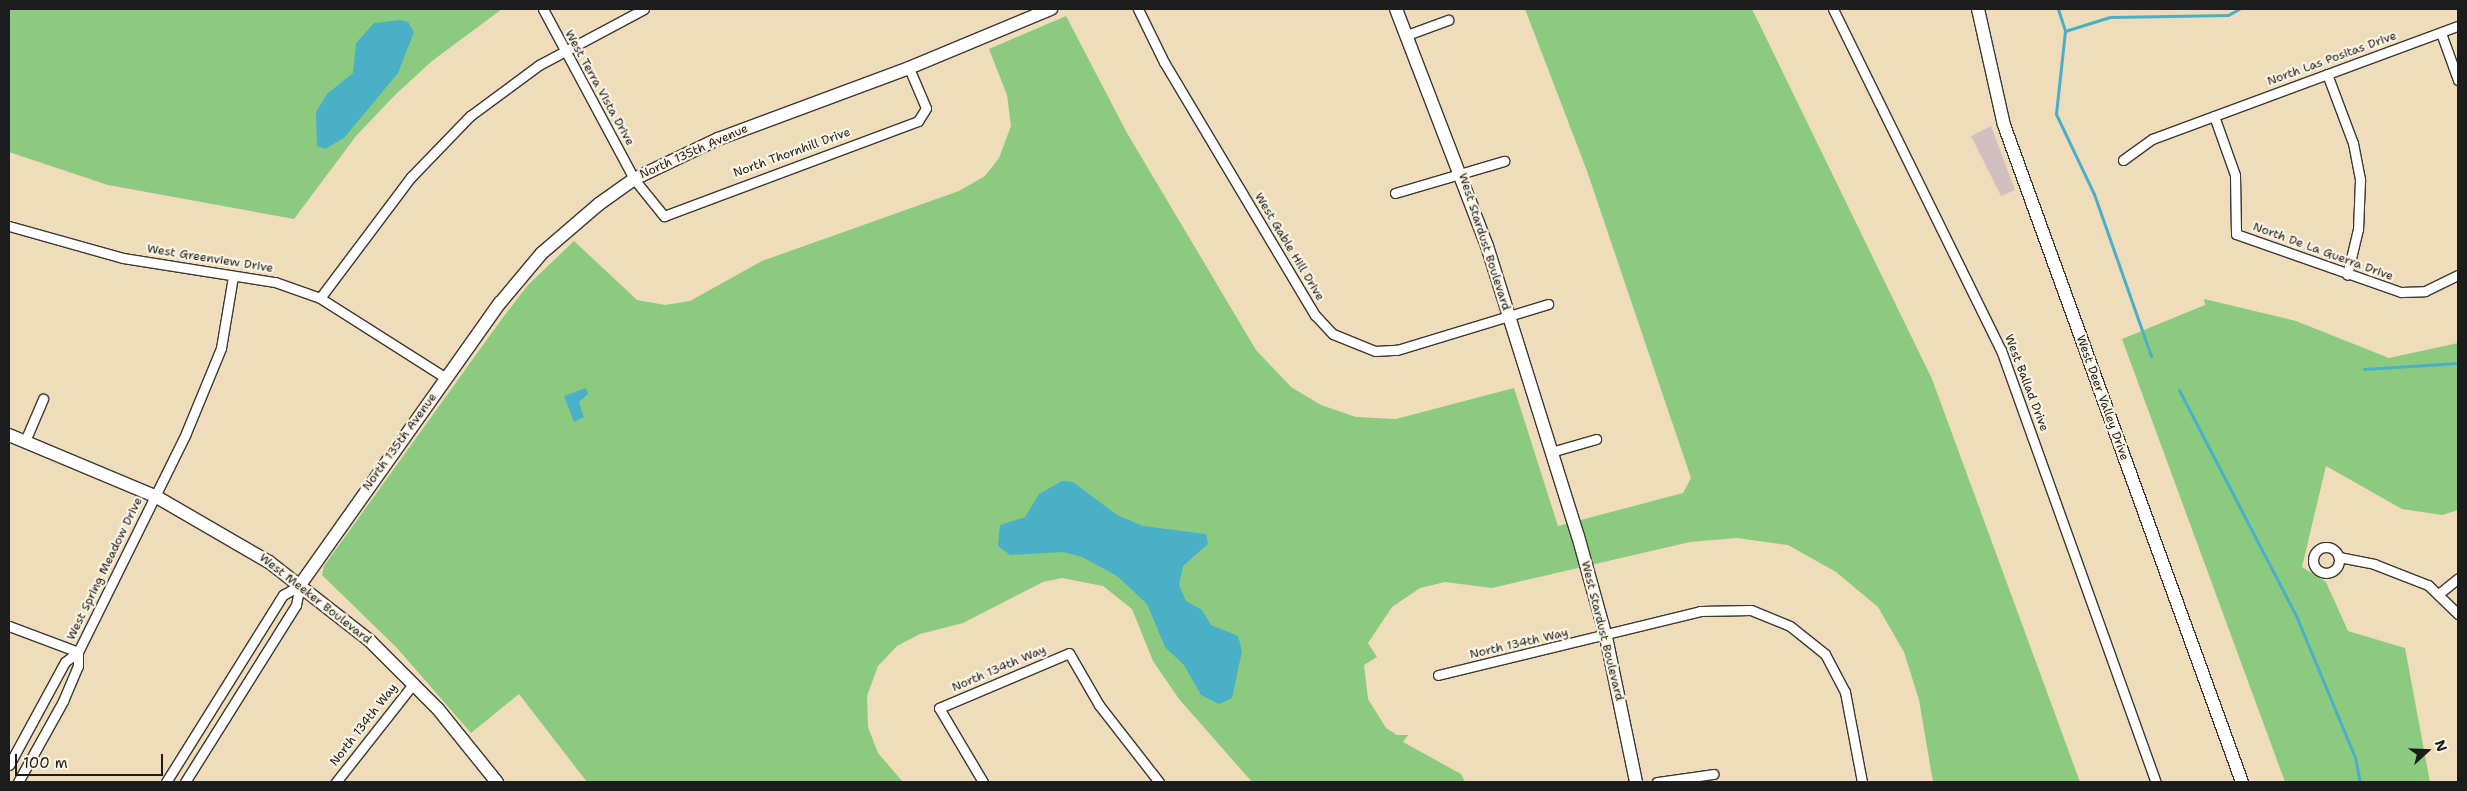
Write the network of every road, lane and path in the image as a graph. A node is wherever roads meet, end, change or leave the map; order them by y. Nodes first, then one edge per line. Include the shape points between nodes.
1 (542, 9) edge
2 (644, 9) edge
3 (1051, 9) edge
4 (1138, 9) edge
5 (1396, 9) edge
6 (1833, 9) edge
7 (1978, 9) edge
8 (1448, 20) dead end
9 (2458, 26) edge
10 (2441, 33) junction
11 (1407, 35) junction
12 (564, 51) junction
13 (909, 68) junction
14 (2328, 74) junction
15 (2458, 80) edge
16 (2214, 116) junction
17 (2123, 160) dead end
18 (1504, 162) dead end
19 (1462, 174) junction
20 (634, 179) junction
21 (1395, 193) dead end
22 (9, 226) edge
23 (2347, 275) junction
24 (2458, 275) edge
25 (232, 276) junction
26 (320, 298) junction
27 (1548, 304) dead end
28 (1509, 316) junction
29 (446, 378) junction
30 (43, 399) dead end
31 (9, 435) edge
32 (1596, 439) dead end
33 (25, 441) junction
34 (1551, 452) junction
35 (155, 496) junction
36 (2338, 556) dead end
37 (2458, 578) edge
38 (300, 585) junction
39 (2441, 592) junction
40 (2458, 614) edge
41 (9, 626) edge
42 (1606, 636) junction
43 (78, 652) junction
44 (1438, 675) dead end
45 (413, 684) junction
46 (210, 712) junction
47 (224, 719) junction
48 (24, 741) junction
49 (39, 747) junction
50 (9, 765) edge
51 (1713, 774) dead end
52 (18, 782) edge
53 (166, 782) edge
54 (185, 782) edge
55 (336, 782) edge
56 (497, 782) edge
57 (983, 782) edge
58 (1159, 782) edge
59 (1636, 782) edge
60 (1657, 782) edge
61 (1862, 782) edge
62 (2156, 782) edge
63 (2242, 782) edge

1 - 12 street, West Terra Vista Drive
2 - 12 street
3 - 13 street, North 135th Avenue
4 - 28 street, West Gable Hill Drive via 1164,62 1315,315 1333,334 1375,351 1397,350
5 - 11 street, West Stardust Boulevard
6 - 62 street, West Ballad Drive via 2001,350
7 - 63 street, West Deer Valley Drive via 2004,125
8 - 11 street
9 - 10 street, North Las Positas Drive
10 - 14 street, North Las Positas Drive
10 - 15 street
11 - 19 street, West Stardust Boulevard
12 - 20 street, West Terra Vista Drive
12 - 26 street via 503,89 457,129 410,177
13 - 20 street, North 135th Avenue via 718,139
13 - 20 street, North Thornhill Drive via 926,108 918,121 716,194 671,216 657,210
14 - 16 street, North Las Positas Drive
14 - 23 street via 2353,143 2360,180 2358,229
16 - 17 street, North Las Positas Drive via 2152,138
16 - 23 street, North De La Guerra Drive via 2235,175 2236,234
18 - 19 street
19 - 21 street
19 - 28 street, West Stardust Boulevard
20 - 29 street, North 135th Avenue via 542,253
22 - 25 street, West Greenview Drive via 123,258
23 - 24 street, North De La Guerra Drive via 2401,292 2425,291
25 - 26 street, West Greenview Drive via 275,282
25 - 35 street, West Spring Meadow Drive via 221,348
26 - 29 street, West Greenview Drive
27 - 28 street
28 - 34 street, West Stardust Boulevard
29 - 38 street, North 135th Avenue
30 - 33 street
31 - 33 street, West Meeker Boulevard
32 - 34 street
33 - 35 street, West Meeker Boulevard
34 - 42 street, West Stardust Boulevard
35 - 38 street, West Meeker Boulevard via 223,533
35 - 43 street, West Spring Meadow Drive
36 - 39 street via 2374,564
37 - 39 street
38 - 45 street, West Meeker Boulevard via 370,641
38 - 46 street, North 135th Avenue via 283,595
38 - 47 street, North 135th Avenue via 296,605
39 - 40 street
41 - 43 street
42 - 44 street, North 134th Way
42 - 59 street, West Stardust Boulevard
42 - 61 street, North 134th Way via 1724,608 1751,610 1790,626 1825,654 1842,684 1855,731
43 - 48 street, West Spring Meadow Drive via 65,662
43 - 49 street, West Spring Meadow Drive via 78,666
45 - 55 street, North 134th Way
45 - 56 street, West Meeker Boulevard
46 - 47 street
46 - 53 street, North 135th Avenue
47 - 54 street, North 135th Avenue
48 - 49 street
48 - 50 street, West Spring Meadow Drive
49 - 52 street, West Spring Meadow Drive
51 - 60 street
57 - 58 street, North 134th Way via 939,708 1069,653 1098,705

